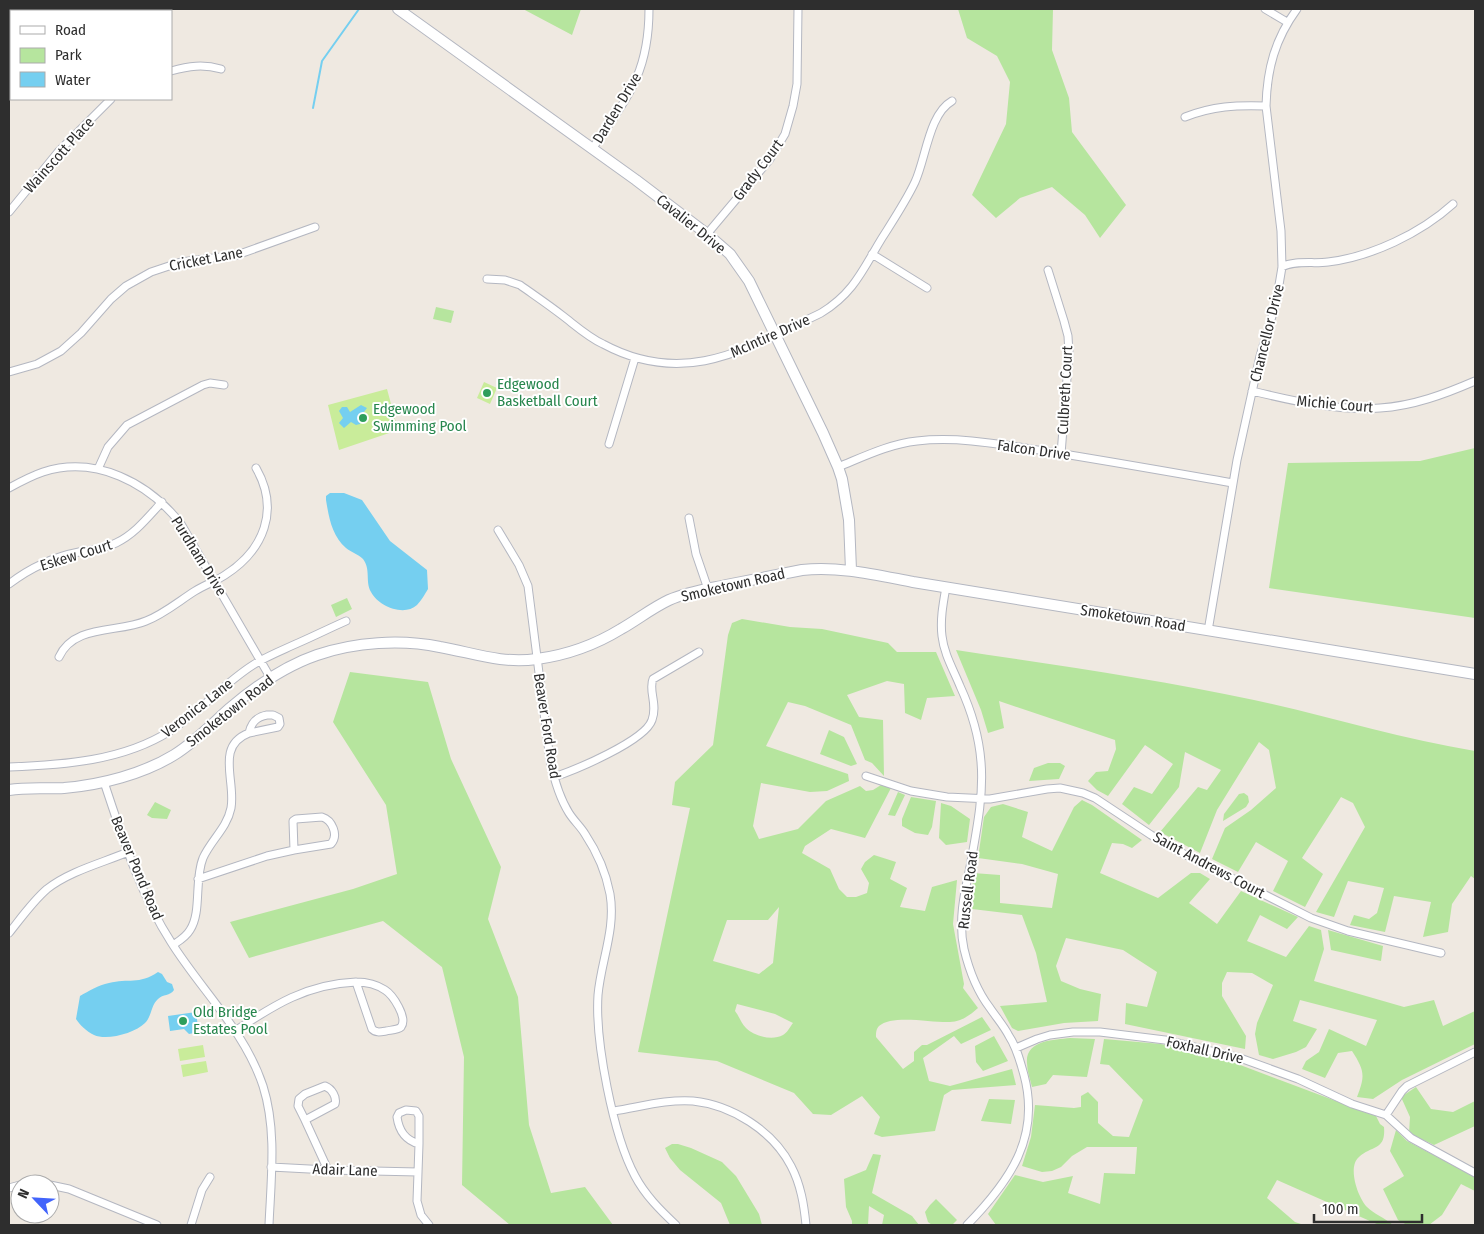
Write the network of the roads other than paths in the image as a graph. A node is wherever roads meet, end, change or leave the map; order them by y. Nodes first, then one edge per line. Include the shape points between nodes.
1 (398, 9) edge
2 (649, 9) edge
3 (798, 9) edge
4 (1265, 9) edge
5 (1297, 9) edge
6 (1287, 22) junction
7 (221, 69) dead end
8 (172, 71) edge
9 (107, 100) edge
10 (952, 101) dead end
11 (1266, 106) junction
12 (1185, 117) dead end
13 (592, 149) junction
14 (1453, 204) dead end
15 (9, 212) edge
16 (315, 227) dead end
17 (707, 234) junction
18 (872, 254) junction
19 (1282, 267) junction
20 (1048, 270) dead end
21 (487, 280) dead end
22 (927, 288) dead end
23 (776, 335) junction
24 (635, 358) junction
25 (9, 372) edge
26 (1475, 381) edge
27 (224, 385) dead end
28 (1252, 391) junction
29 (609, 444) dead end
30 (1061, 454) junction
31 (838, 467) junction
32 (256, 468) dead end
33 (98, 469) junction
34 (1233, 483) junction
35 (9, 488) edge
36 (162, 502) junction
37 (690, 518) dead end
38 (498, 530) dead end
39 (851, 570) junction
40 (215, 581) junction
41 (9, 584) edge
42 (708, 588) junction
43 (946, 588) junction
44 (346, 621) dead end
45 (1208, 631) junction
46 (699, 652) dead end
47 (59, 657) dead end
48 (537, 659) junction
49 (260, 660) junction
50 (1475, 674) edge
51 (270, 677) junction
52 (249, 733) dead end
53 (9, 767) edge
54 (866, 776) dead end
55 (554, 777) junction
56 (104, 782) junction
57 (9, 790) edge
58 (981, 799) junction
59 (294, 850) junction
60 (128, 852) junction
61 (198, 879) junction
62 (9, 933) edge
63 (173, 945) junction
64 (1441, 953) dead end
65 (356, 982) junction
66 (235, 1031) junction
67 (1016, 1048) junction
68 (1475, 1052) edge
69 (614, 1111) junction
70 (1386, 1116) junction
71 (305, 1120) junction
72 (419, 1144) junction
73 (271, 1167) junction
74 (328, 1170) junction
75 (418, 1172) junction
76 (1475, 1173) edge
77 (210, 1176) dead end
78 (60, 1187) edge
79 (157, 1225) edge
80 (191, 1225) edge
81 (269, 1225) edge
82 (429, 1225) edge
83 (676, 1225) edge
84 (806, 1225) edge
85 (967, 1225) edge

1 - 13 main road, Cavalier Drive
2 - 13 street, Darden Drive via 647,46 640,72
3 - 17 street, Grady Court via 797,84 785,134 770,159
4 - 6 street
5 - 6 street, Chancellor Drive
6 - 11 street, Chancellor Drive via 1268,72
7 - 8 street via 202,65
9 - 15 street, Wainscott Place via 58,152
10 - 18 street, McIntire Drive via 936,120 915,182
11 - 12 street via 1224,106
11 - 19 street, Chancellor Drive via 1281,231
13 - 17 main road, Cavalier Drive
14 - 19 street via 1417,231 1364,253 1328,262 1288,263
16 - 25 street, Cricket Lane via 237,255 181,262 151,272 111,299 60,351 37,364
17 - 23 main road, Cavalier Drive via 740,267
18 - 22 street
18 - 23 street, McIntire Drive via 842,298 821,313
19 - 28 street, Chancellor Drive via 1276,303
20 - 30 street, Culbreth Court via 1068,336
21 - 24 street, McIntire Drive via 504,280 520,285 602,344
23 - 24 street, McIntire Drive via 728,356 694,363 664,363
23 - 31 main road, Cavalier Drive
24 - 29 street
26 - 28 street, Michie Court via 1416,402 1380,408 1335,406
27 - 33 street via 203,385 127,425 108,447
28 - 34 street, Chancellor Drive
30 - 31 street, Falcon Drive via 977,442 934,440 877,451
30 - 34 street, Falcon Drive
31 - 39 main road, Cavalier Drive via 849,520
32 - 40 street via 267,500 263,535 247,558
33 - 35 street, Purdham Drive via 58,469
33 - 36 street, Purdham Drive via 138,485
34 - 45 street, Chancellor Drive
36 - 40 street, Purdham Drive via 181,524
36 - 41 street, Eskew Court via 132,534 115,544 48,561
37 - 42 street via 696,554
38 - 48 street, Beaver Ford Road via 528,586
39 - 42 main road, Smoketown Road via 802,570
39 - 43 main road, Smoketown Road
40 - 47 street via 146,621 76,638
40 - 49 street, Purdham Drive
42 - 48 main road, Smoketown Road via 669,600 593,644
43 - 45 main road, Smoketown Road
43 - 58 street, Russell Road via 941,617 942,637 974,724 981,762
44 - 49 street, Veronica Lane
45 - 50 main road, Smoketown Road
46 - 55 street via 653,679 654,714 643,733 590,763
48 - 51 main road, Smoketown Road via 493,659 425,644 376,644 344,647 318,655
48 - 55 street, Beaver Ford Road
49 - 51 street, Purdham Drive
49 - 53 street, Veronica Lane via 184,721 139,747 77,762
51 - 56 main road, Smoketown Road via 173,755
52 - 61 street via 237,739 229,750 231,808 224,827 202,859
54 - 58 street, Saint Andrews Court via 929,795
55 - 69 street, Beaver Ford Road via 570,815 597,855 610,895 611,925 598,1005 603,1060
56 - 57 main road, Smoketown Road via 66,788
56 - 60 street, Beaver Pond Road
58 - 64 street, Saint Andrews Court via 1060,788 1083,793 1173,848 1311,918 1348,931
58 - 67 street, Russell Road via 963,902 962,933 975,982
59 - 59 street via 331,844 335,835 328,819 322,816 296,819
59 - 61 street
60 - 62 street via 55,884 40,896
60 - 63 street, Beaver Pond Road via 146,895
61 - 63 street via 193,926
63 - 66 street, Beaver Pond Road
65 - 65 street via 372,1029 378,1032 401,1027 400,1010 391,994 374,984
65 - 66 street via 328,984 301,992
66 - 73 street, Beaver Pond Road via 254,1063 266,1097
67 - 70 street, Foxhall Drive via 1050,1035 1073,1032 1165,1040 1251,1061
67 - 85 street, Russell Road via 1028,1094 1024,1141 1001,1187
68 - 70 street via 1407,1086
69 - 83 street, Beaver Ford Road via 620,1141 635,1176
69 - 84 street via 693,1101 722,1107 744,1118 771,1140 791,1165 802,1194
70 - 76 street via 1411,1138
71 - 71 street via 298,1106 299,1099 328,1087 335,1104
71 - 74 street
72 - 72 street via 418,1112 402,1111 397,1119 402,1132 406,1139
72 - 75 street
73 - 74 street, Adair Lane
73 - 81 street, Beaver Pond Road
74 - 75 street, Adair Lane
75 - 82 street via 418,1208
77 - 80 street
78 - 79 street

